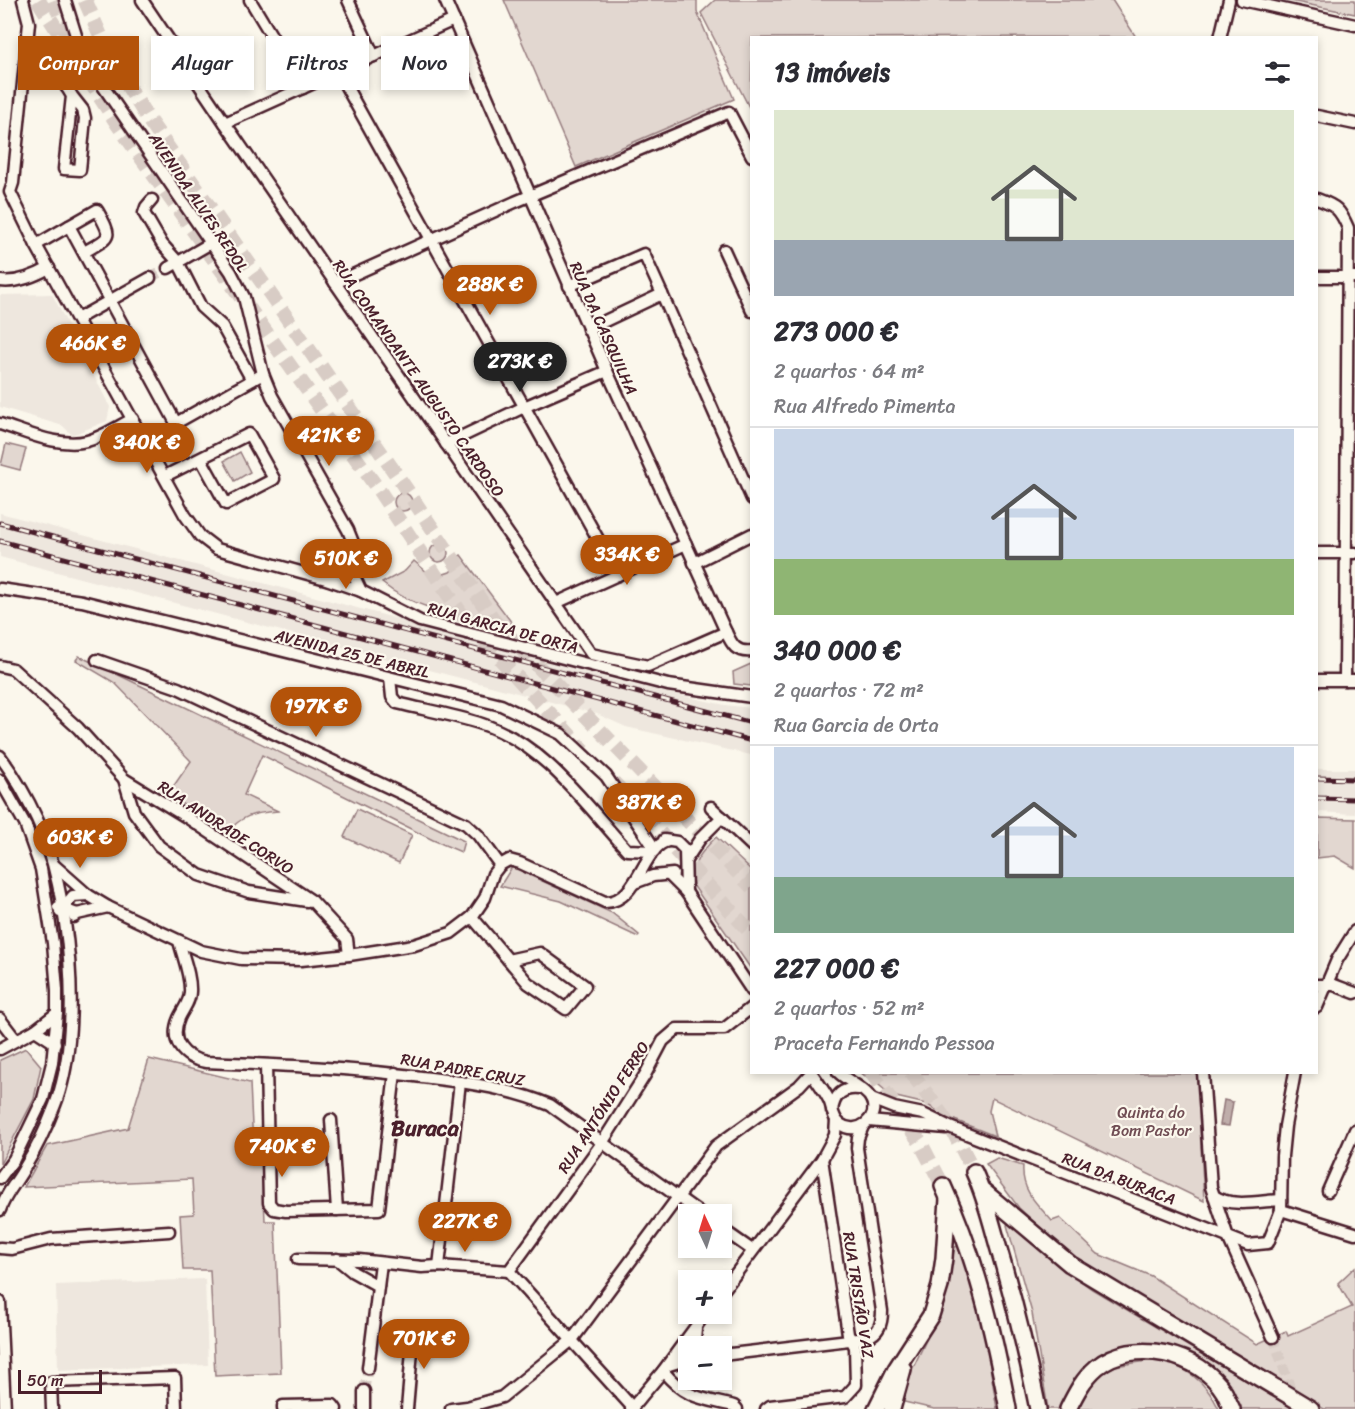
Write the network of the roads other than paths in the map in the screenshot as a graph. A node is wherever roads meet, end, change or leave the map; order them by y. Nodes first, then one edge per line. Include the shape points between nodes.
1 (23, 0) edge
2 (64, 0) edge
3 (142, 0) edge
4 (250, 0) edge
5 (348, 0) edge
6 (445, 0) edge
7 (1229, 0) edge
8 (1242, 0) edge
9 (454, 20) junction
10 (1355, 24) edge
11 (28, 36) edge
12 (272, 36) edge
13 (1220, 36) edge
14 (374, 56) junction
15 (369, 58) edge
16 (23, 90) edge
17 (68, 90) edge
18 (299, 90) edge
19 (348, 90) edge
20 (72, 96) junction
21 (1318, 116) edge
22 (225, 123) junction
23 (1355, 124) edge
24 (750, 152) edge
25 (5, 192) edge
26 (530, 196) junction
27 (1318, 199) edge
28 (152, 200) dead end
29 (69, 226) junction
30 (431, 240) junction
31 (211, 243) junction
32 (36, 245) junction
33 (724, 250) dead end
34 (84, 252) junction
35 (173, 265) junction
36 (49, 268) junction
37 (1318, 277) edge
38 (1351, 277) edge
39 (150, 278) tunnel mouth
40 (0, 281) edge
41 (335, 283) junction
42 (569, 286) junction
43 (662, 294) junction
44 (110, 300) junction
45 (750, 307) edge
46 (77, 319) junction
47 (588, 329) junction
48 (606, 370) junction
49 (263, 374) junction
50 (252, 380) junction
51 (524, 407) junction
52 (133, 418) junction
53 (0, 424) edge
54 (446, 444) junction
55 (201, 459) junction
56 (165, 476) junction
57 (750, 494) edge
58 (750, 535) edge
59 (686, 544) junction
60 (1318, 553) edge
61 (1350, 553) edge
62 (694, 563) junction
63 (355, 569) junction
64 (618, 574) junction
65 (326, 579) junction
66 (0, 590) edge
67 (361, 591) junction
68 (556, 603) junction
69 (726, 632) junction
70 (750, 651) edge
71 (97, 660) dead end
72 (0, 666) edge
73 (390, 678) junction
74 (1318, 680) edge
75 (1350, 680) edge
76 (750, 697) edge
77 (0, 756) edge
78 (124, 779) junction
79 (0, 780) edge
80 (711, 807) dead end
81 (722, 817) junction
82 (646, 835) junction
83 (700, 839) junction
84 (673, 842) junction
85 (750, 844) edge
86 (654, 851) junction
87 (686, 862) junction
88 (502, 863) junction
89 (54, 865) junction
90 (667, 874) junction
91 (43, 882) junction
92 (633, 884) junction
93 (686, 892) junction
94 (88, 895) junction
95 (312, 901) junction
96 (108, 907) junction
97 (62, 909) junction
98 (77, 914) junction
99 (472, 917) junction
100 (64, 928) junction
101 (51, 929) junction
102 (1355, 931) edge
103 (179, 941) junction
104 (349, 956) junction
105 (508, 960) junction
106 (1321, 985) edge
107 (750, 988) edge
108 (1355, 993) edge
109 (1318, 1001) edge
110 (750, 1009) edge
111 (57, 1013) junction
112 (0, 1019) edge
113 (35, 1030) junction
114 (16, 1040) junction
115 (55, 1043) junction
116 (0, 1049) edge
117 (266, 1065) junction
118 (395, 1073) junction
119 (810, 1074) edge
120 (812, 1074) edge
121 (840, 1074) edge
122 (1203, 1074) edge
123 (1295, 1074) edge
124 (460, 1082) junction
125 (859, 1089) junction
126 (871, 1099) junction
127 (834, 1115) junction
128 (331, 1119) dead end
129 (866, 1124) junction
130 (952, 1128) junction
131 (1355, 1130) edge
132 (602, 1143) junction
133 (1351, 1151) edge
134 (822, 1159) junction
135 (974, 1172) tunnel mouth
136 (0, 1178) edge
137 (982, 1190) junction
138 (1328, 1191) dead end
139 (1214, 1196) junction
140 (678, 1197) junction
141 (688, 1204) edge
142 (1281, 1205) junction
143 (0, 1210) edge
144 (337, 1210) junction
145 (170, 1231) dead end
146 (1355, 1233) edge
147 (732, 1235) edge
148 (1227, 1237) junction
149 (0, 1248) edge
150 (752, 1250) junction
151 (298, 1259) dead end
152 (337, 1259) junction
153 (381, 1263) junction
154 (439, 1266) junction
155 (509, 1271) junction
156 (732, 1278) edge
157 (378, 1286) junction
158 (0, 1302) edge
159 (698, 1324) edge
160 (1273, 1337) tunnel mouth
161 (572, 1340) junction
162 (851, 1340) junction
163 (452, 1343) dead end
164 (910, 1349) junction
165 (732, 1354) edge
166 (678, 1361) edge
167 (368, 1368) tunnel mouth
168 (663, 1371) junction
169 (364, 1390) tunnel mouth
170 (632, 1408) edge
171 (5, 1409) edge
172 (52, 1409) edge
173 (176, 1409) edge
174 (283, 1409) edge
175 (336, 1409) edge
176 (364, 1409) edge
177 (407, 1409) edge
178 (451, 1409) edge
179 (737, 1409) edge
180 (766, 1409) edge
181 (876, 1409) edge
182 (892, 1409) edge
183 (1008, 1409) edge
184 (1038, 1409) edge
185 (1068, 1409) edge
186 (1232, 1409) edge
187 (1311, 1409) edge

1 - 11 street, RUA GARCIA DE ORTA
2 - 31 street, AVENIDA ALVES REDOL via 87,63
3 - 22 street, RUA COMANDANTE AUGUSTO CARDOSO
4 - 12 street
5 - 14 street
6 - 9 street, RUA DA CASQUILHA
7 - 13 street
8 - 10 street
9 - 14 street
9 - 26 street, RUA DA CASQUILHA
14 - 15 street
16 - 25 street, RUA GARCIA DE ORTA via 13,183
17 - 20 street
18 - 22 street
19 - 30 street
20 - 20 street via 64,169 80,170 85,118
21 - 23 street
22 - 41 street, RUA COMANDANTE AUGUSTO CARDOSO
24 - 26 street via 729,112
25 - 32 street, RUA GARCIA DE ORTA
26 - 30 street
26 - 42 street, RUA DA CASQUILHA
27 - 38 street via 1341,212 1348,228
28 - 35 street via 144,213
29 - 32 street
29 - 34 street
29 - 34 street via 97,210 108,229 106,239
30 - 41 street
30 - 51 street
31 - 35 street
31 - 49 street, AVENIDA ALVES REDOL via 244,297
32 - 36 street, RUA GARCIA DE ORTA
33 - 45 street
34 - 44 street
35 - 50 street via 198,302 222,326
36 - 40 street via 15,281
36 - 46 street, RUA GARCIA DE ORTA
37 - 38 street
38 - 61 street
39 - 44 street
41 - 54 street, RUA COMANDANTE AUGUSTO CARDOSO
42 - 43 street via 644,254
42 - 47 street, RUA DA CASQUILHA
43 - 47 street
43 - 57 street
44 - 46 street
44 - 50 street via 176,423
46 - 52 street, RUA GARCIA DE ORTA
47 - 48 street, RUA DA CASQUILHA
48 - 51 street
48 - 59 street, RUA DA CASQUILHA
49 - 50 street
49 - 63 street, AVENIDA ALVES REDOL via 286,423 348,530 354,545
51 - 54 street
51 - 64 street
52 - 53 street via 78,443 61,442
52 - 56 street, RUA GARCIA DE ORTA
54 - 68 street, RUA COMANDANTE AUGUSTO CARDOSO
55 - 55 street via 226,504 274,479 249,434
55 - 56 street
56 - 65 street, RUA GARCIA DE ORTA via 185,515 200,536 217,549
58 - 62 street
59 - 62 street, RUA DA CASQUILHA
59 - 64 street
60 - 61 street
61 - 75 street
62 - 69 street, RUA DA CASQUILHA
63 - 65 street
63 - 67 street, AVENIDA ALVES REDOL
64 - 68 street
65 - 67 street, RUA GARCIA DE ORTA
66 - 73 street, AVENIDA 25 DE ABRIL via 82,601
67 - 76 street, RUA GARCIA DE ORTA via 420,621 668,685
68 - 69 street, RUA COMANDANTE AUGUSTO CARDOSO via 591,654 648,666
69 - 70 street, RUA DA CASQUILHA via 733,647
71 - 88 street via 178,688 466,824
72 - 78 street, RUA ANDRADE CORVO via 13,669 29,683 78,728
73 - 82 street, AVENIDA 25 DE ABRIL via 501,705 561,734 606,776
73 - 86 street via 392,697 397,703 484,725 524,745 550,766 627,850
74 - 75 street
77 - 89 street via 37,819
78 - 95 street, RUA ANDRADE CORVO
78 - 95 street, RUA ANDRADE CORVO via 134,812 159,846 199,875 249,892
79 - 91 street via 25,824
80 - 81 street
81 - 83 street
81 - 85 street
82 - 84 street
82 - 86 street, AVENIDA 25 DE ABRIL
83 - 84 street
83 - 87 street
84 - 86 street via 663,842
84 - 87 street via 685,850
86 - 90 street via 656,868
86 - 92 street
87 - 90 street via 675,874
87 - 93 street
88 - 92 street via 520,863 605,902 615,901
88 - 99 street
89 - 94 street
89 - 97 street
90 - 92 street
90 - 93 street
91 - 97 street via 52,903
91 - 101 street
93 - 107 street
94 - 96 street
94 - 97 street via 73,896
95 - 104 street, RUA ANDRADE CORVO via 347,939
96 - 98 street
96 - 103 street
97 - 98 street
97 - 100 street
97 - 101 street
98 - 100 street
99 - 104 street via 438,939
99 - 105 street
100 - 143 street via 72,1011 63,1075 45,1129
101 - 111 street
102 - 106 street
103 - 104 street via 201,951 241,958 301,960
103 - 117 street, RUA PADRE CRUZ via 190,990 176,1029 183,1052 206,1062
105 - 105 street via 528,984 566,1009 585,986 540,953
106 - 108 street via 1343,987
106 - 109 street
110 - 132 street, RUA ANTÓNIO FERRO via 724,1029 677,1029 663,1041
111 - 113 street
111 - 115 street
112 - 114 street
113 - 114 street
113 - 115 street
114 - 116 street
115 - 136 street via 43,1099 14,1159
117 - 118 street, RUA PADRE CRUZ
117 - 144 street via 269,1203 274,1209 286,1211
118 - 124 street, RUA PADRE CRUZ
118 - 144 street via 379,1209
119 - 140 street via 716,1146
120 - 127 street via 827,1095
121 - 125 street
122 - 139 street
123 - 142 street via 1285,1126
124 - 132 street, RUA PADRE CRUZ via 523,1093 550,1105
124 - 154 street
125 - 126 street
125 - 127 street via 851,1088 837,1095
126 - 129 street via 873,1107
126 - 130 street, RUA DA BURACA via 923,1114
127 - 129 street via 849,1128
127 - 134 street via 835,1135
128 - 144 street
129 - 130 street, RUA DA BURACA
129 - 162 street via 857,1148 882,1318 873,1335
130 - 148 street, RUA DA BURACA
131 - 133 street
132 - 140 street, RUA PADRE CRUZ
132 - 155 street, RUA ANTÓNIO FERRO
133 - 138 street
134 - 150 street
134 - 162 street, RUA TRISTÃO VAZ
135 - 137 highway
137 - 184 highway
137 - 187 highway via 1070,1264
139 - 142 street via 1230,1203
139 - 148 street
140 - 141 street, RUA PADRE CRUZ
140 - 161 street
142 - 146 street
142 - 148 street, RUA DA BURACA via 1268,1243 1248,1245
145 - 149 street via 51,1239 12,1249
147 - 150 street
148 - 160 street
150 - 156 street
151 - 152 street
152 - 153 street
152 - 157 street
153 - 154 street
153 - 157 street
154 - 155 street
155 - 161 street
157 - 167 street
158 - 171 street
159 - 168 street
161 - 170 street
161 - 178 street via 502,1397
162 - 165 street
162 - 180 street, RUA TRISTÃO VAZ via 855,1347 856,1385 845,1397
163 - 177 street via 413,1339
164 - 181 highway
164 - 182 highway
164 - 183 highway via 931,1315 940,1286 946,1191 984,1292
166 - 168 street
168 - 170 street
168 - 179 street via 687,1393
169 - 176 street
172 - 173 street via 51,1382 175,1378
174 - 175 street via 333,1405
185 - 186 highway via 1079,1386 1097,1367 1122,1354 1149,1351 1177,1356 1201,1368 1224,1391

